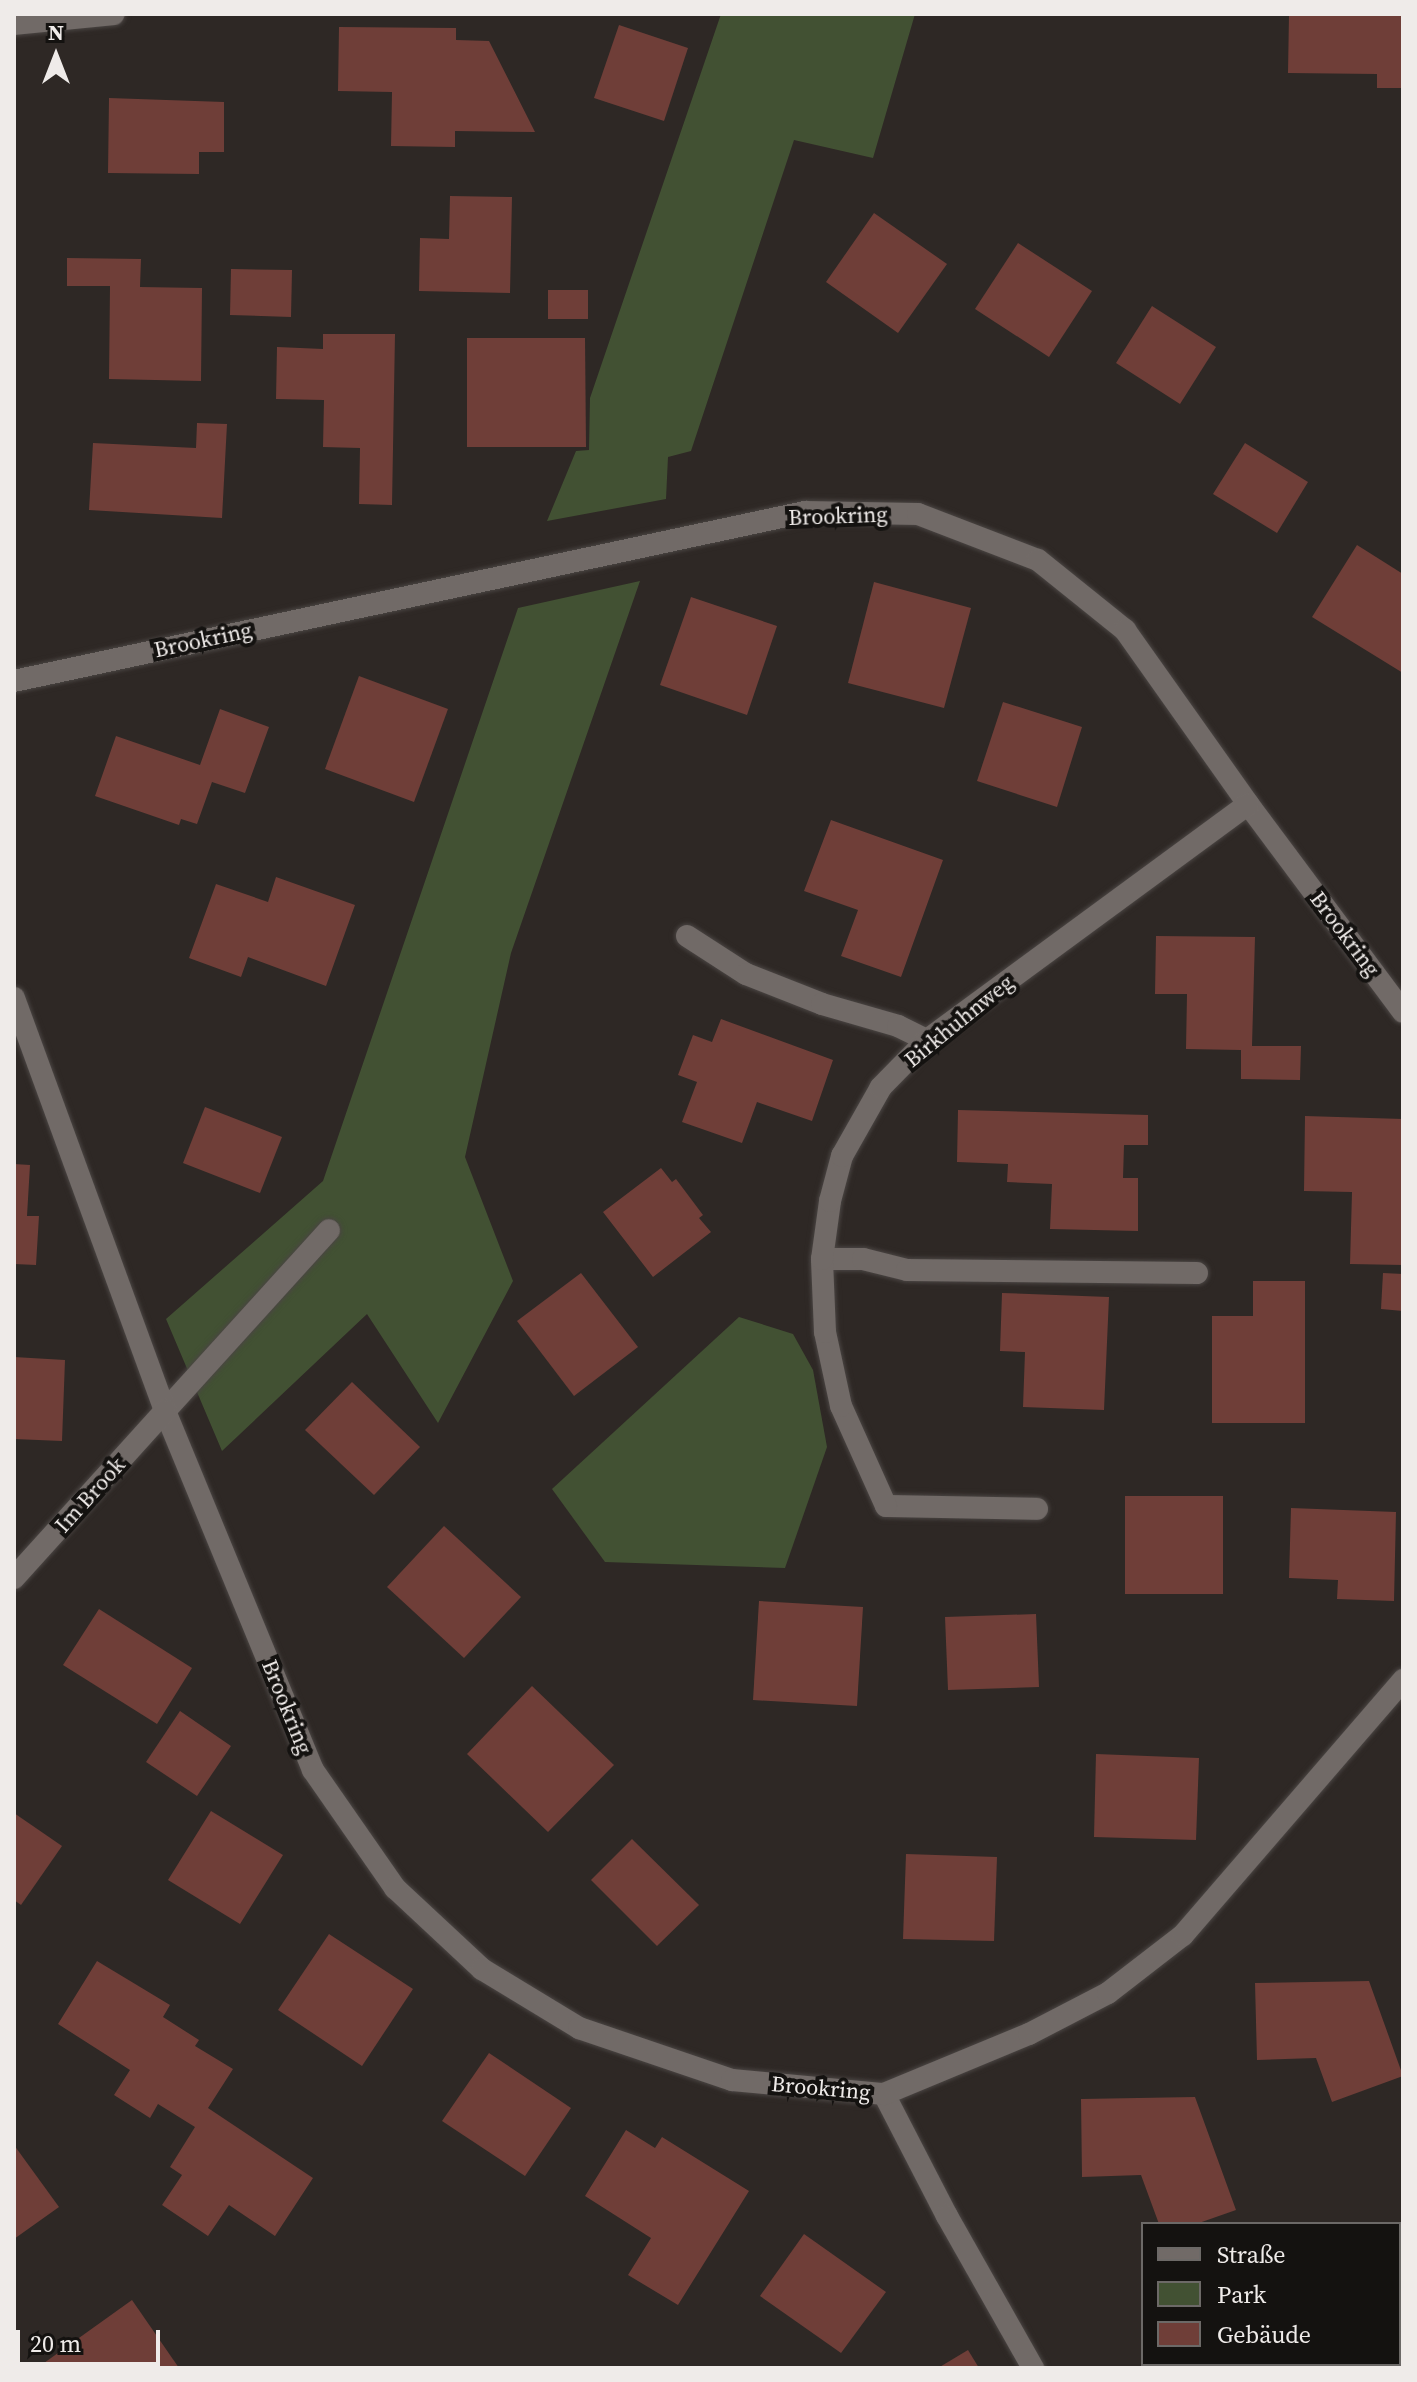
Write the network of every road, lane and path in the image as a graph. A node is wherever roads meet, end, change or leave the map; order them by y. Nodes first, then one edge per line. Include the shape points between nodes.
1 (114, 14) edge
2 (14, 24) edge
3 (14, 681) edge
4 (1248, 804) junction
5 (687, 936) dead end
6 (14, 998) edge
7 (1403, 1012) edge
8 (927, 1040) junction
9 (329, 1230) dead end
10 (822, 1259) junction
11 (1197, 1273) dead end
12 (165, 1411) junction
13 (1037, 1509) dead end
14 (14, 1578) edge
15 (1403, 1680) edge
16 (884, 2094) junction
17 (1033, 2368) edge

1 - 2 street
3 - 4 street, Brookring via 805,512 918,514 1038,560 1125,630
4 - 7 street, Brookring
4 - 8 street, Birkhuhnweg
5 - 8 street via 746,974
6 - 12 street, Brookring
8 - 10 street, Birkhuhnweg via 881,1087 842,1156
9 - 12 street, Im Brook
10 - 11 street via 863,1259 907,1270
10 - 13 street, Birkhuhnweg via 825,1332 841,1406 886,1506
12 - 14 street, Im Brook
12 - 16 street, Brookring via 313,1770 395,1888 482,1969 579,2028 732,2080
15 - 16 street, Brookring via 1183,1935 1108,1993 1029,2034
16 - 17 street, Brookring

